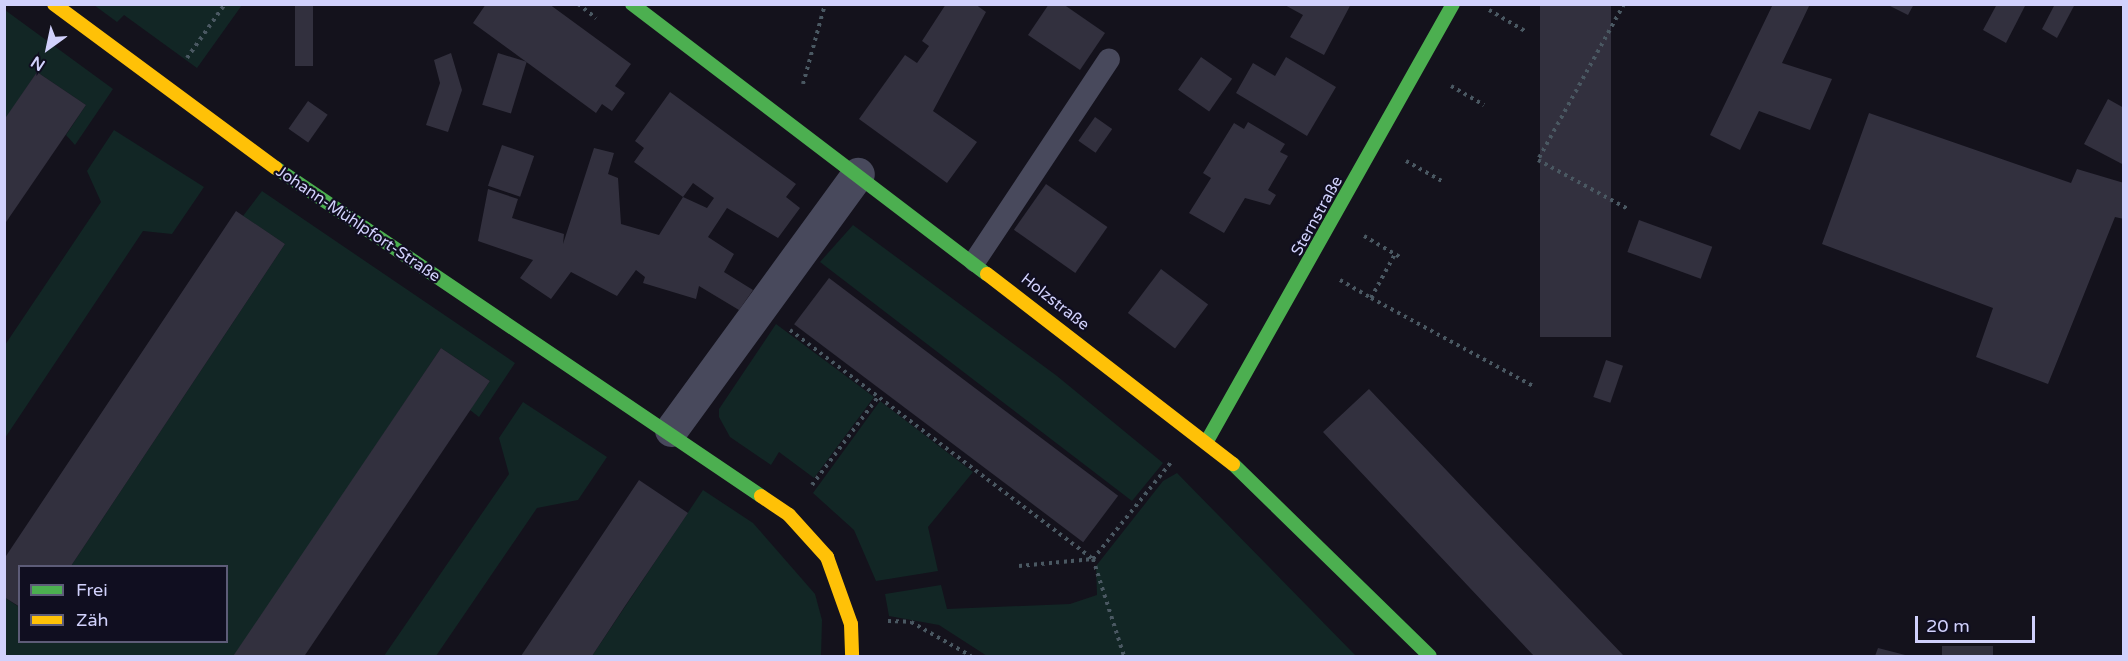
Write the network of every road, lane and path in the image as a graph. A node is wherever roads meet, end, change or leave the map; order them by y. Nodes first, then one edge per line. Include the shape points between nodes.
1 (54, 4) edge
2 (225, 4) edge
3 (632, 4) edge
4 (825, 4) edge
5 (1453, 4) edge
6 (1624, 4) edge
7 (1481, 5) edge
8 (1525, 31) dead end
9 (1109, 59) dead end
10 (1439, 80) dead end
11 (803, 84) dead end
12 (165, 88) junction
13 (1484, 105) dead end
14 (1397, 156) dead end
15 (858, 174) junction
16 (1442, 181) dead end
17 (1628, 209) dead end
18 (1356, 231) dead end
19 (1395, 254) junction
20 (1400, 257) dead end
21 (975, 261) junction
22 (1331, 276) dead end
23 (1371, 298) junction
24 (784, 324) dead end
25 (1535, 387) dead end
26 (878, 397) junction
27 (671, 430) junction
28 (1208, 441) junction
29 (1176, 456) dead end
30 (805, 494) dead end
31 (1093, 559) junction
32 (1019, 566) dead end
33 (851, 624) junction
34 (852, 657) edge
35 (971, 657) edge
36 (1124, 657) edge
37 (1430, 657) edge

1 - 12 street, Johann-Mühlpfort-Straße
2 - 12 path
3 - 15 street, Holzstraße
4 - 11 path
5 - 28 street, Sternstraße
6 - 17 path via 1538,160
7 - 8 path
9 - 21 lane
10 - 13 path
12 - 27 street, Johann-Mühlpfort-Straße
14 - 16 path
15 - 21 street, Holzstraße
15 - 27 street
18 - 19 path
19 - 20 path
19 - 23 path
21 - 28 street, Holzstraße
22 - 23 path
23 - 25 path
24 - 26 path
26 - 30 path
26 - 31 path
27 - 33 street, Johann-Mühlpfort-Straße via 764,495 810,536 838,578
28 - 37 street, Holzstraße via 1294,518
29 - 31 path
31 - 32 path
31 - 36 path
33 - 34 street, Johann-Mühlpfort-Straße
33 - 35 path via 911,622

